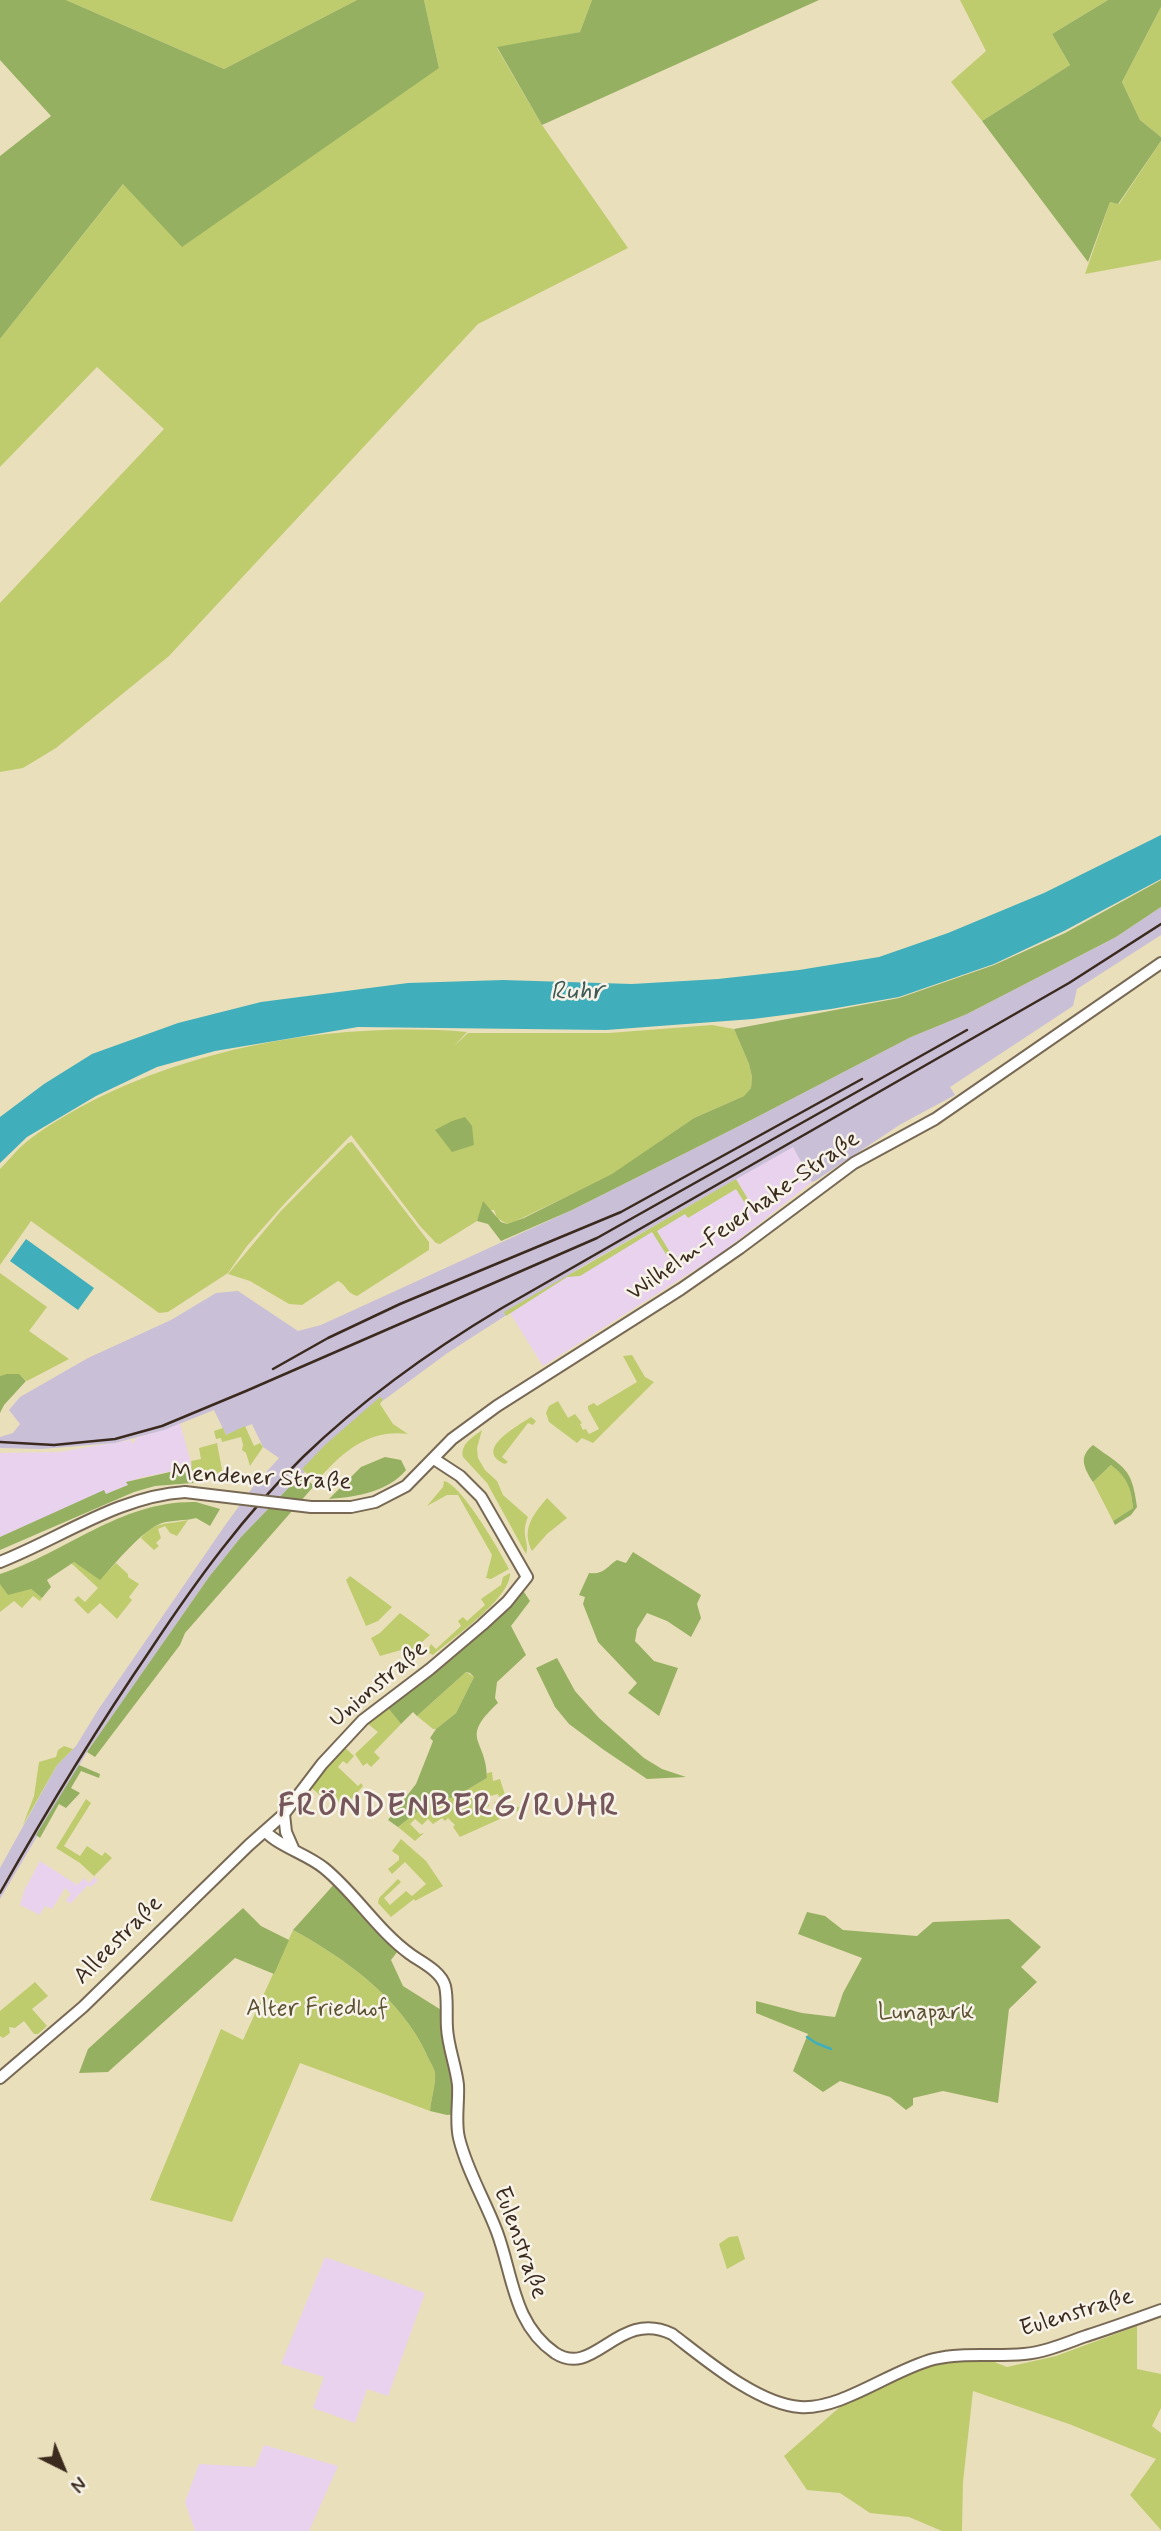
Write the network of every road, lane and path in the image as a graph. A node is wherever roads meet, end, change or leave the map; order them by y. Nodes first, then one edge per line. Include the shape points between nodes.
1 (1157, 966) edge
2 (434, 1459) junction
3 (0, 1562) edge
4 (284, 1814) junction
5 (265, 1832) junction
6 (293, 1848) junction
7 (0, 2078) edge
8 (1161, 2310) edge

1 - 2 main road, Wilhelm-Feuerhake-Straße via 935,1119 854,1163 681,1289 497,1406 452,1439
2 - 3 main road, Mendener Straße, bridge via 393,1494 351,1507 311,1507 185,1492 162,1494 137,1500
2 - 4 main road, Unionstraße via 481,1497 527,1577 482,1625 363,1720 322,1763
4 - 5 main road, Unionstraße
4 - 6 main road
5 - 6 main road, Eulenstraße
5 - 7 main road, Alleestraße via 83,2007
6 - 8 main road, Eulenstraße via 325,1869 394,1941 444,1982 447,2031 458,2087 459,2138 499,2240 520,2311 535,2334 557,2354 576,2360 629,2331 659,2328 739,2384 797,2407 816,2407 935,2359 1051,2349

